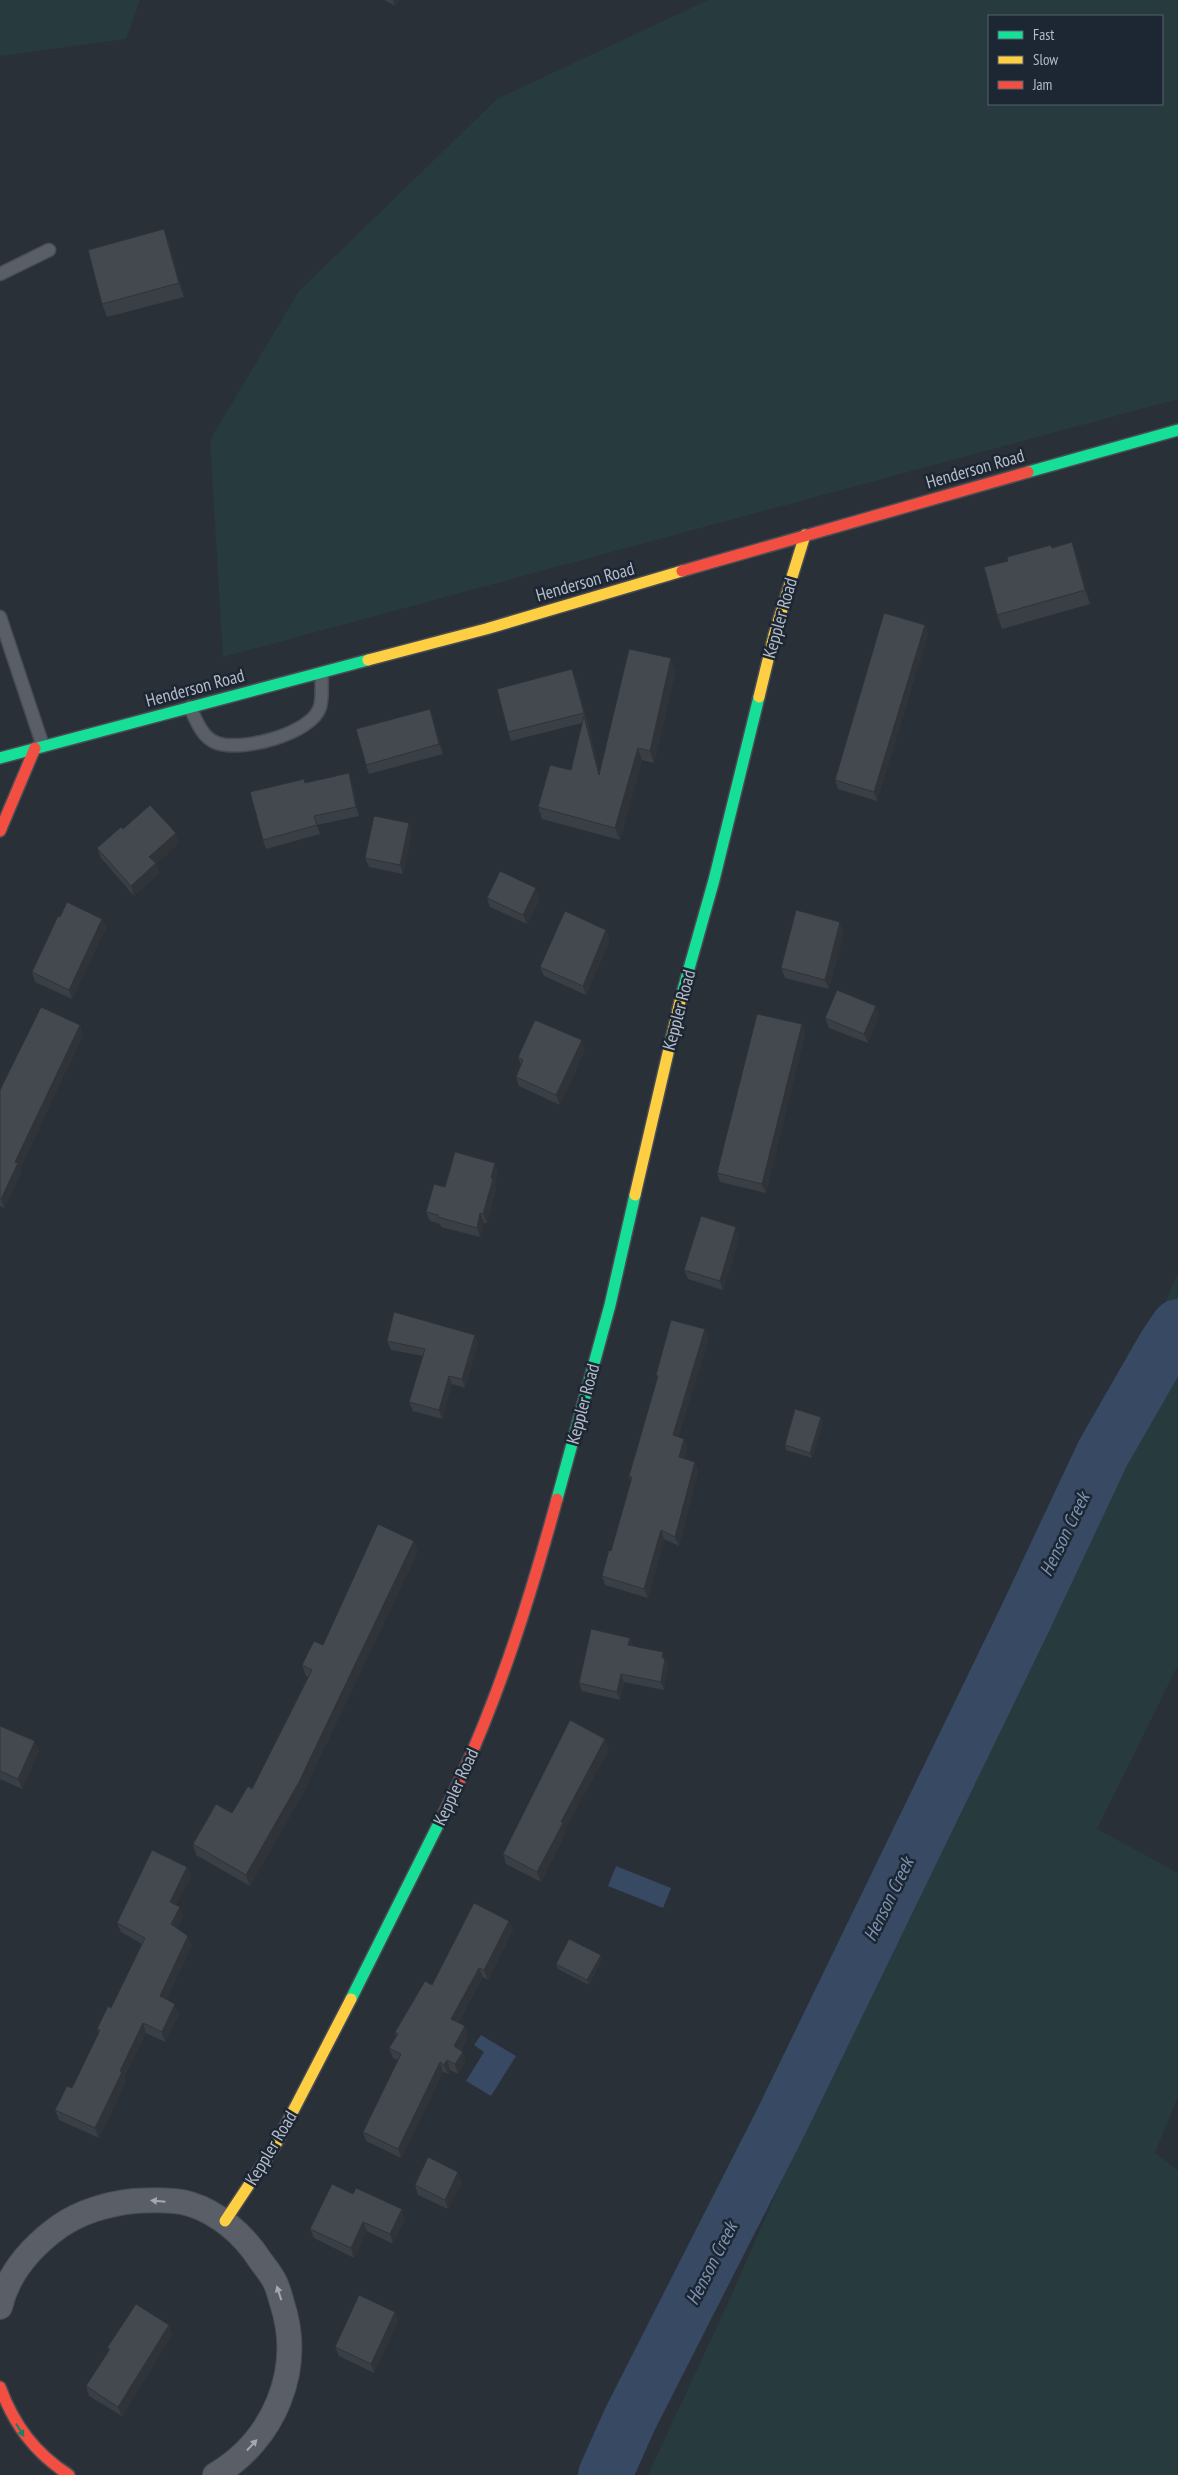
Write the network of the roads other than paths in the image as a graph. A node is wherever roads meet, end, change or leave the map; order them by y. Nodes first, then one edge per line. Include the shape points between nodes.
1 (49, 250) dead end
2 (0, 274) edge
3 (1178, 430) edge
4 (805, 535) junction
5 (0, 617) edge
6 (322, 673) junction
7 (190, 707) junction
8 (39, 747) junction
9 (0, 758) edge
10 (0, 831) edge
11 (226, 2221) junction
12 (8, 2267) edge
13 (0, 2307) edge
14 (0, 2387) edge
15 (69, 2475) edge
16 (215, 2475) edge

1 - 2 lane
3 - 4 street, Henderson Road
4 - 6 street, Henderson Road via 486,629
4 - 11 street, Keppler Road via 774,635 714,880 672,1031 610,1305 517,1637 465,1772 276,2144
5 - 8 lane
6 - 7 street, Henderson Road
6 - 7 lane via 320,708 305,727 269,741 238,746 217,744 204,734
7 - 8 street, Henderson Road
8 - 9 street, Henderson Road
8 - 10 street
11 -> 12 street via 188,2204 149,2200 110,2204 72,2217
16 -> 11 street via 235,2463 262,2434 281,2399 290,2360 288,2320 276,2283 254,2250
12 - 13 street
14 -> 15 street via 8,2410 26,2440 52,2465

